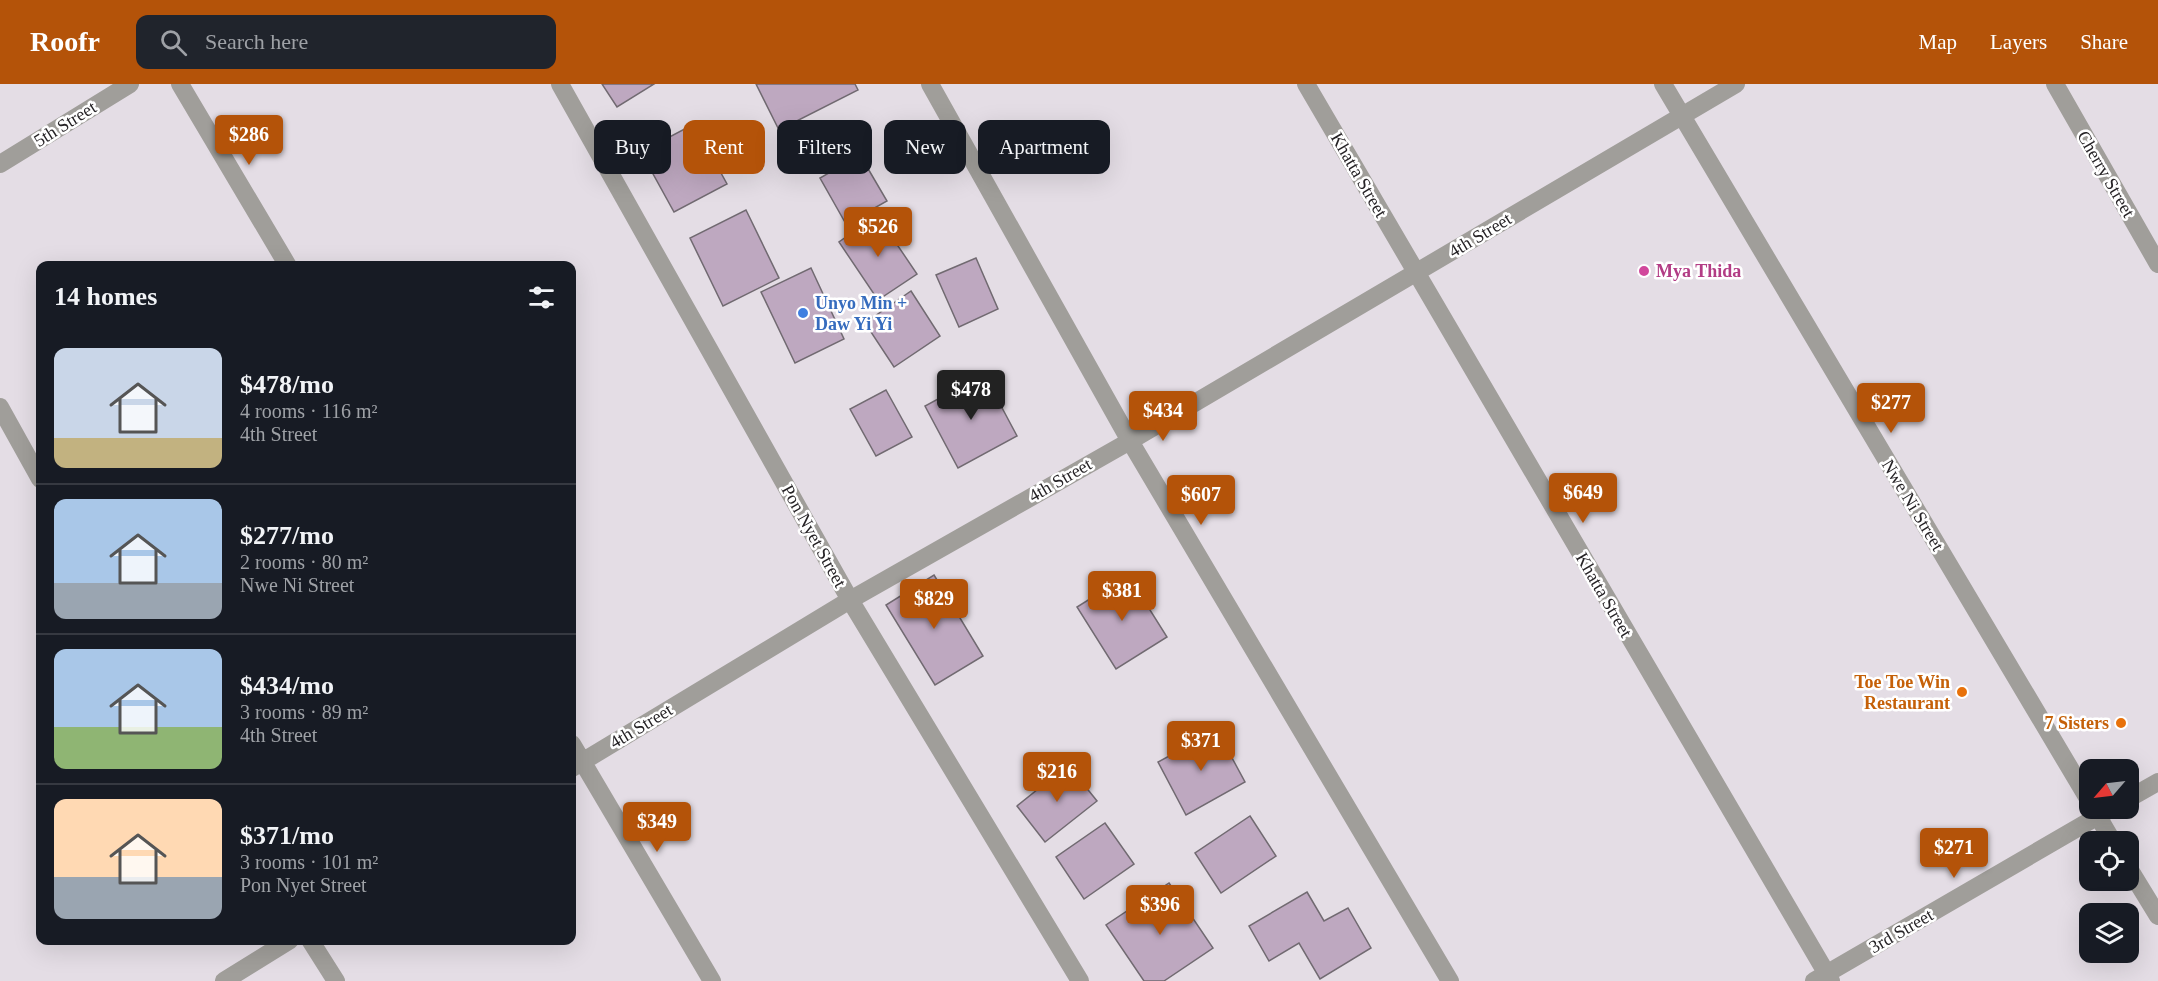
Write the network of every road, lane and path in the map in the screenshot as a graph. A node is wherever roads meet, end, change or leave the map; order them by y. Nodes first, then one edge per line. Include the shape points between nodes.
1 (130, 84) edge
2 (180, 84) edge
3 (560, 84) edge
4 (930, 84) edge
5 (1306, 84) edge
6 (1663, 84) edge
7 (1736, 84) edge
8 (2055, 84) edge
9 (1681, 115) junction
10 (0, 164) edge
11 (285, 261) edge
12 (2158, 264) edge
13 (1416, 273) junction
14 (0, 407) edge
15 (1130, 441) junction
16 (36, 472) edge
17 (850, 600) junction
18 (577, 765) edge
19 (2079, 777) edge
20 (2158, 782) edge
21 (2139, 793) edge
22 (2082, 819) edge
23 (2139, 885) edge
24 (2158, 916) edge
25 (282, 945) edge
26 (313, 945) edge
27 (1824, 978) edge
28 (224, 981) edge
29 (336, 981) edge
30 (712, 981) edge
31 (1080, 981) edge
32 (1450, 981) edge

1 - 10 street, 5th Street
2 - 11 street
3 - 17 street, Pon Nyet Street
4 - 15 street
5 - 13 street, Khatta Street
6 - 9 street, Nwe Ni Street
7 - 9 street, 4th Street
8 - 12 street, Cherry Street
9 - 13 street, 4th Street
9 - 19 street, Nwe Ni Street
13 - 15 street, 4th Street
13 - 27 street, Khatta Street
14 - 16 street
15 - 17 street, 4th Street
15 - 32 street
17 - 18 street, 4th Street
17 - 31 street, Pon Nyet Street
18 - 30 street
20 - 21 street
22 - 27 street, 3rd Street
23 - 24 street
25 - 28 street
26 - 29 street

